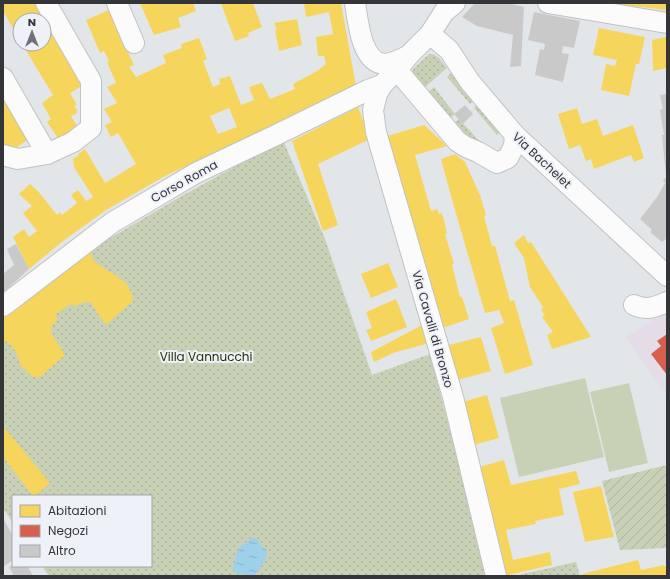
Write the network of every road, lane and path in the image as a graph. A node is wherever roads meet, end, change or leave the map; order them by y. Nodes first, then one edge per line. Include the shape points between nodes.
1 (46, 3) edge
2 (117, 3) edge
3 (355, 3) edge
4 (548, 3) edge
5 (448, 6) edge
6 (667, 23) edge
7 (430, 34) junction
8 (134, 43) dead end
9 (402, 63) junction
10 (3, 78) edge
11 (382, 85) junction
12 (515, 135) junction
13 (47, 154) junction
14 (3, 155) edge
15 (667, 276) edge
16 (667, 302) edge
17 (634, 305) dead end
18 (3, 306) edge
19 (496, 576) edge

1 - 13 street via 91,81 92,109 91,128 73,142
2 - 8 street
3 - 9 street via 363,44 369,55 377,62 385,64
4 - 6 street
5 - 7 street
7 - 9 street
7 - 12 street, Via Bachelet via 449,50 470,82
9 - 11 street
9 - 12 street via 457,141 466,147 497,163 508,158 514,146
10 - 13 street
11 - 18 street, Corso Roma via 196,173 113,222
11 - 19 street, Via Cavalli di Bronzo via 373,110 376,132 453,398
12 - 15 street, Via Bachelet
13 - 14 street via 18,160
16 - 17 street via 643,309

